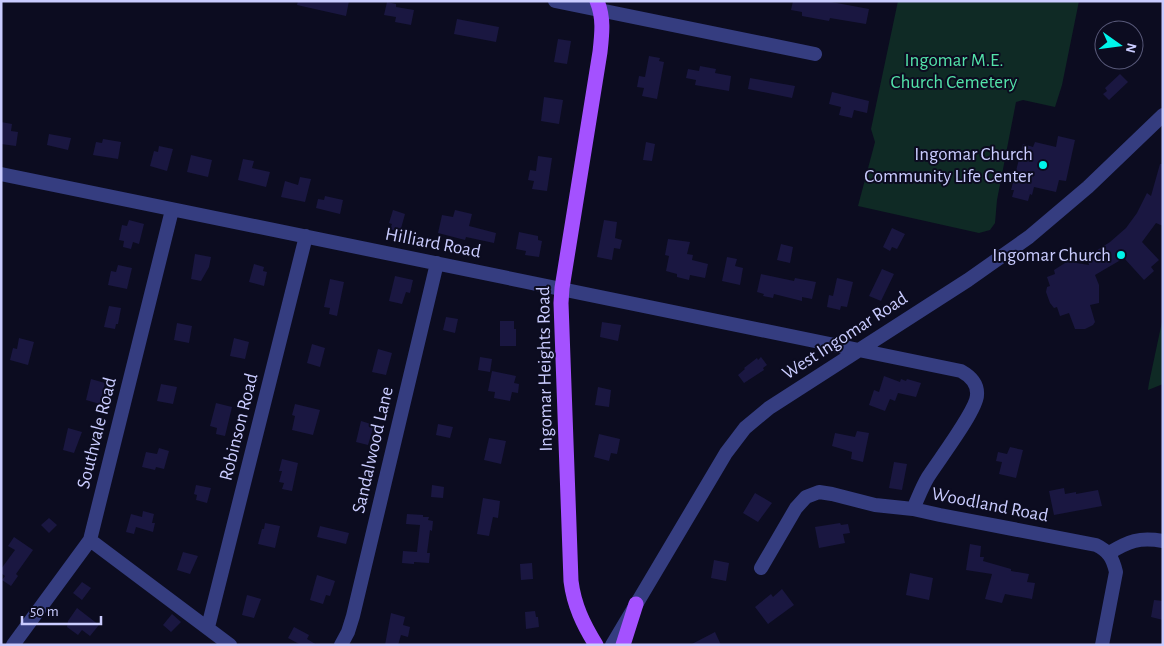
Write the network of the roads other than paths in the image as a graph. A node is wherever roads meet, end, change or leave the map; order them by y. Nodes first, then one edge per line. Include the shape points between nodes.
1 (556, 1) edge
2 (599, 6) edge
3 (815, 54) dead end
4 (1163, 115) edge
5 (1, 174) edge
6 (172, 210) junction
7 (306, 236) junction
8 (437, 263) junction
9 (562, 288) junction
10 (858, 349) junction
11 (913, 509) junction
12 (90, 540) junction
13 (1163, 541) edge
14 (1109, 553) junction
15 (761, 568) dead end
16 (636, 604) junction
17 (208, 627) junction
18 (1, 641) edge
19 (5, 645) edge
20 (12, 645) edge
21 (230, 645) edge
22 (341, 645) edge
23 (596, 645) edge
24 (612, 645) edge
25 (623, 645) edge
26 (1102, 645) edge

1 - 2 street
2 - 3 street
2 - 9 main road, Ingomar Heights Road via 600,52
4 - 10 street, West Ingomar Road via 1030,237
5 - 6 street, Hilliard Road
6 - 7 street, Hilliard Road
6 - 12 street, Southvale Road
7 - 8 street, Hilliard Road
7 - 17 street, Robinson Road
8 - 9 street, Hilliard Road
8 - 22 street, Sandalwood Lane via 353,616
9 - 10 street, Hilliard Road
9 - 23 main road, Ingomar Heights Road via 571,581 579,616
10 - 11 street, Woodland Road via 960,371 975,383 976,400 927,478
10 - 16 street, West Ingomar Road via 769,408 745,428 716,469
11 - 14 street, Woodland Road via 1096,545
11 - 15 street via 875,505 824,492 810,494 796,508
12 - 17 street
12 - 20 street, Southvale Road
13 - 14 street via 1134,540
14 - 26 street via 1116,572
16 - 24 street, West Ingomar Road
16 - 25 main road
17 - 21 street
18 - 19 street

